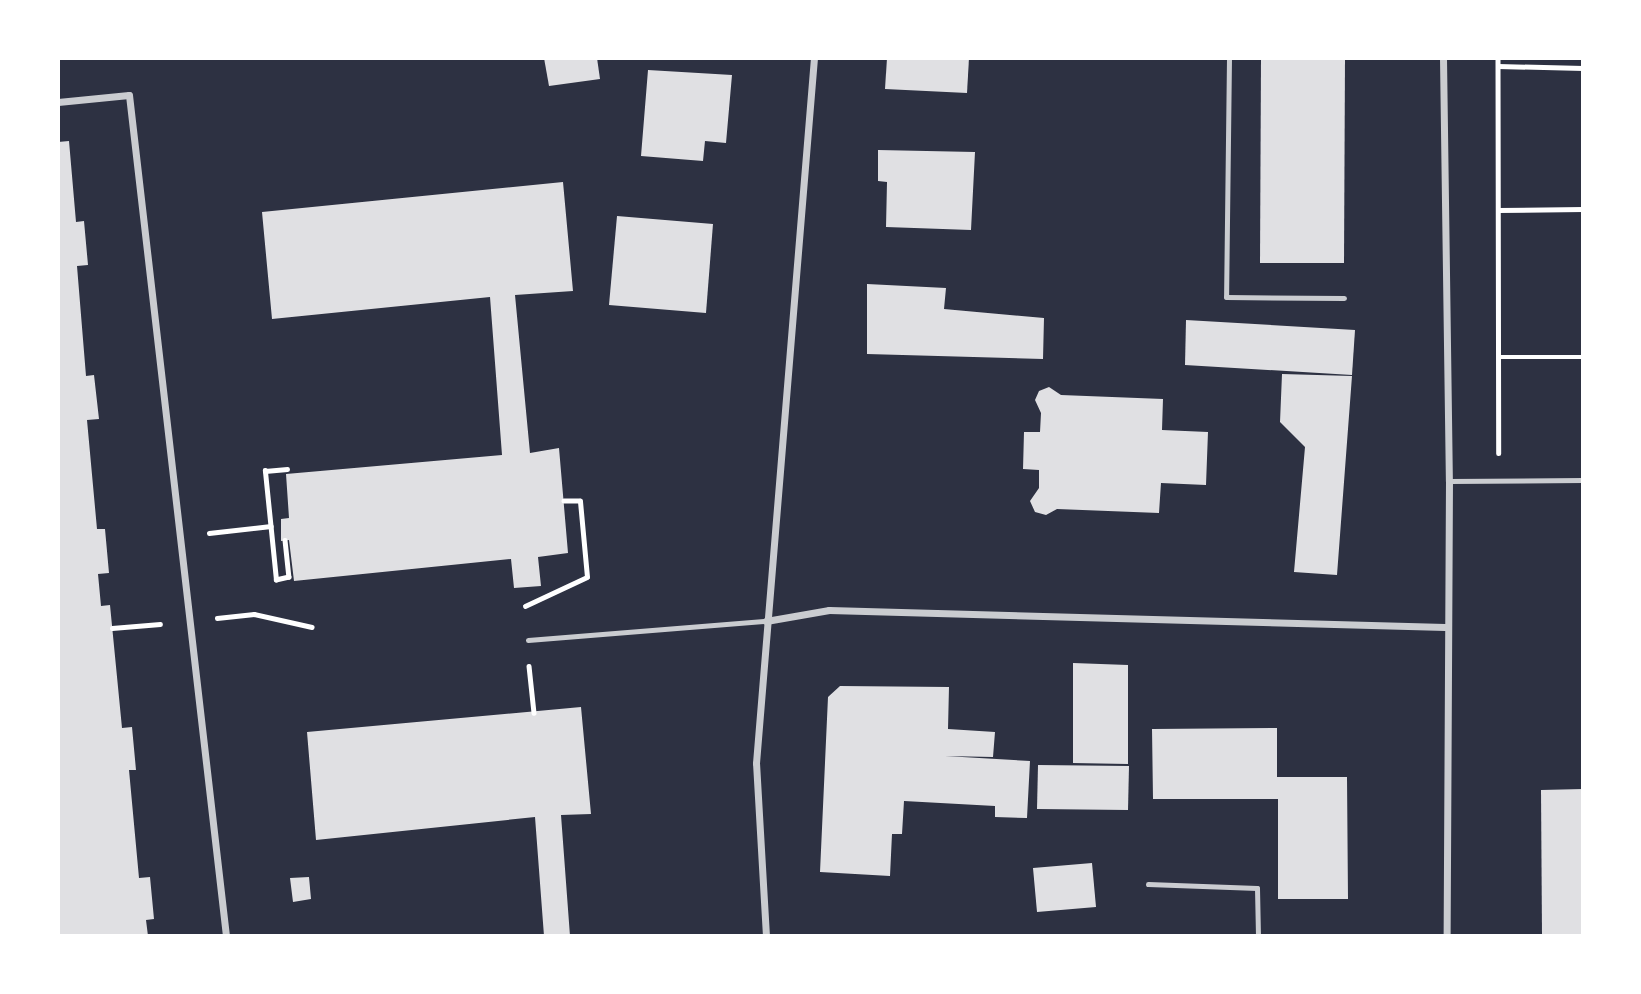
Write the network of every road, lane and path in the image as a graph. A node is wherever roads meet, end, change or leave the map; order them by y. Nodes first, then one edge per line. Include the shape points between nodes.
1 (814, 58) edge
2 (1229, 58) edge
3 (1443, 58) edge
4 (1498, 58) edge
5 (1498, 66) junction
6 (1583, 68) edge
7 (58, 102) edge
8 (1498, 209) junction
9 (1583, 209) edge
10 (1344, 298) dead end
11 (1499, 357) junction
12 (1583, 357) edge
13 (1499, 454) dead end
14 (287, 469) dead end
15 (1583, 480) edge
16 (1449, 481) junction
17 (564, 501) dead end
18 (271, 526) junction
19 (181, 536) junction
20 (285, 540) dead end
21 (525, 606) dead end
22 (254, 614) dead end
23 (766, 621) junction
24 (312, 627) dead end
25 (1445, 627) junction
26 (528, 640) dead end
27 (529, 666) dead end
28 (534, 713) dead end
29 (1148, 884) dead end
30 (226, 936) edge
31 (766, 936) edge
32 (1258, 936) edge
33 (1447, 936) edge

1 - 23 street
2 - 10 lane via 1226,297
3 - 16 street
4 - 5 path
5 - 6 path
5 - 8 path
7 - 19 street via 128,95
8 - 9 path
8 - 11 path
11 - 12 path
11 - 13 path
14 - 18 path via 265,471
15 - 16 lane
16 - 25 street
17 - 21 path via 580,501 587,577
18 - 19 path
18 - 20 path via 276,580 289,577
19 - 30 street
22 - 24 path
23 - 25 street via 829,610
23 - 26 lane
23 - 31 street via 756,763
25 - 33 street
27 - 28 path
29 - 32 lane via 1257,888

